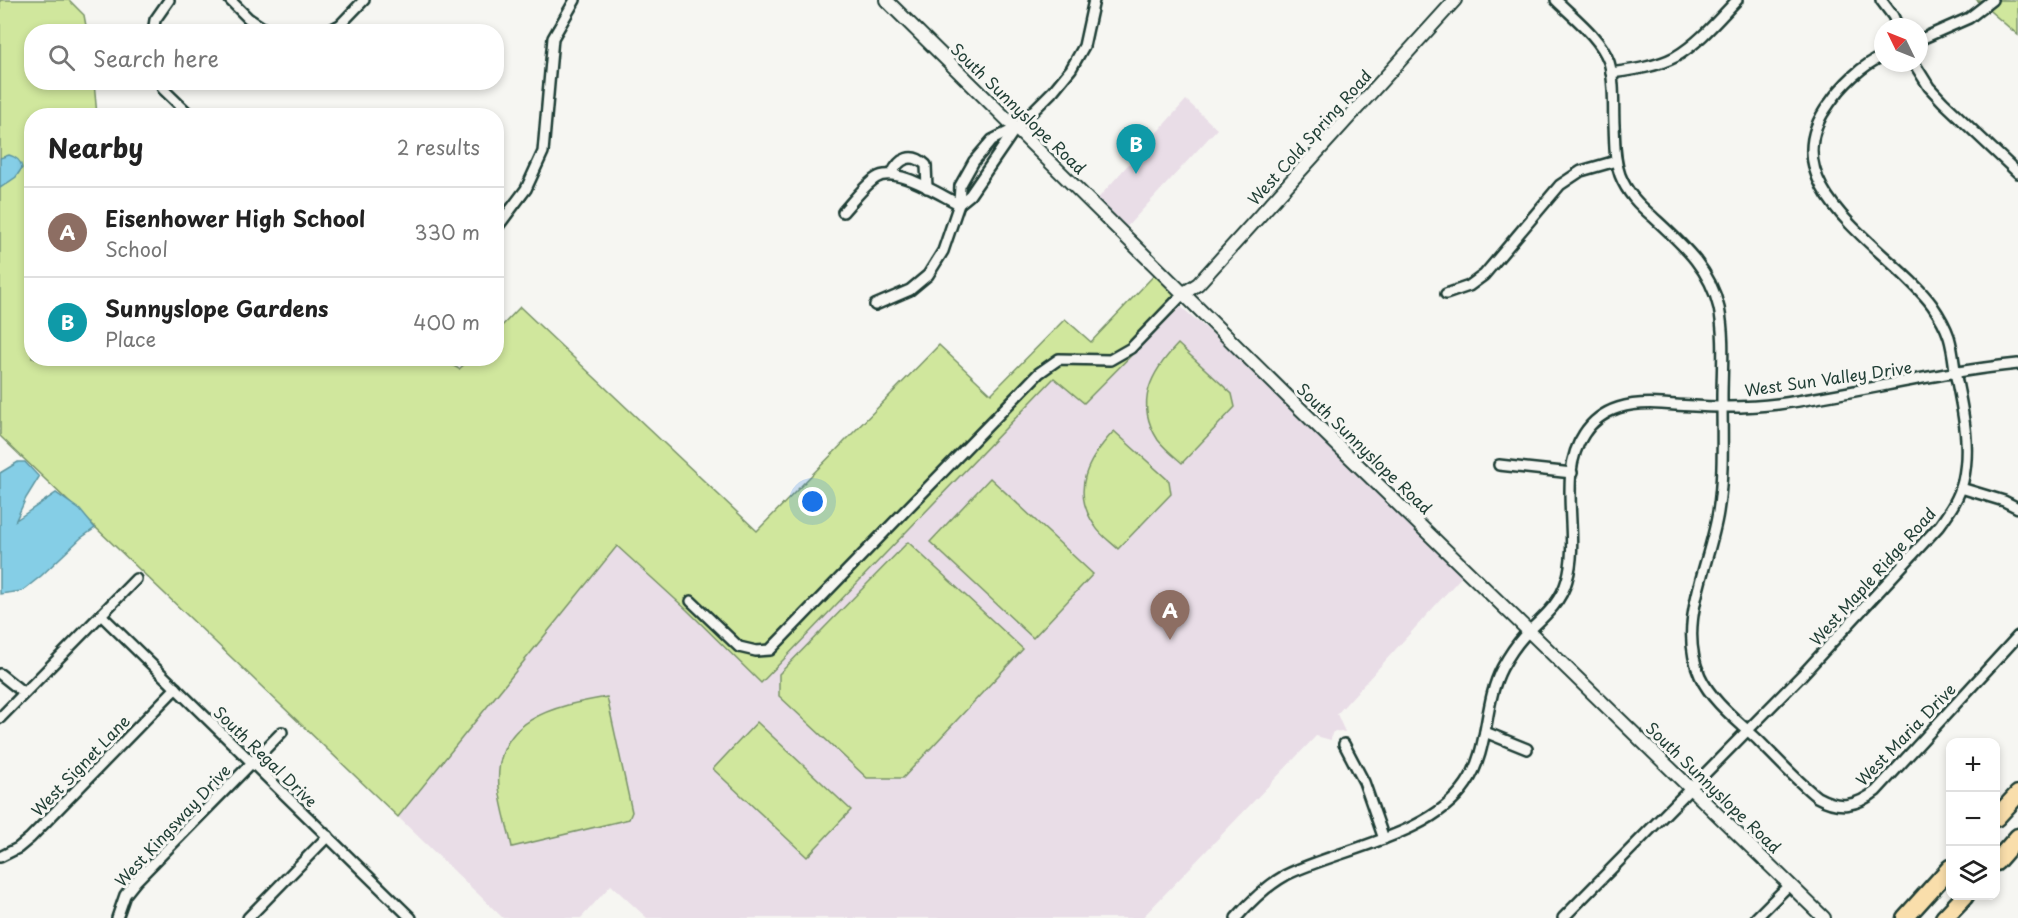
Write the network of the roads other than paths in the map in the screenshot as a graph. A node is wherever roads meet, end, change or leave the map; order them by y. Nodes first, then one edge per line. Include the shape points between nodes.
1 (230, 0) edge
2 (364, 0) edge
3 (575, 0) edge
4 (886, 0) edge
5 (1094, 0) edge
6 (1455, 0) edge
7 (1556, 0) edge
8 (1737, 0) edge
9 (1881, 0) edge
10 (1992, 0) edge
11 (167, 2) edge
12 (1894, 18) edge
13 (154, 24) edge
14 (257, 24) edge
15 (341, 24) edge
16 (1928, 36) edge
17 (1874, 61) edge
18 (1920, 72) edge
19 (1611, 73) junction
20 (165, 90) edge
21 (183, 108) edge
22 (1016, 128) junction
23 (1616, 160) junction
24 (2018, 173) edge
25 (892, 174) junction
26 (927, 188) junction
27 (959, 204) junction
28 (843, 212) dead end
29 (504, 218) edge
30 (1184, 293) junction
31 (1446, 294) dead end
32 (875, 305) dead end
33 (2018, 364) edge
34 (1955, 373) junction
35 (1722, 407) junction
36 (1499, 465) dead end
37 (1572, 473) junction
38 (1961, 488) junction
39 (2018, 508) edge
40 (136, 579) dead end
41 (690, 601) dead end
42 (101, 615) junction
43 (1530, 630) junction
44 (2018, 636) edge
45 (0, 674) edge
46 (176, 688) junction
47 (24, 693) junction
48 (0, 718) edge
49 (1748, 730) junction
50 (282, 732) dead end
51 (1485, 732) junction
52 (1344, 744) dead end
53 (1527, 750) dead end
54 (252, 763) junction
55 (1691, 788) junction
56 (2018, 794) edge
57 (1844, 806) junction
58 (2000, 813) edge
59 (1846, 817) dead end
60 (328, 836) junction
61 (2018, 837) edge
62 (1384, 839) junction
63 (0, 857) edge
64 (2000, 857) edge
65 (1946, 872) edge
66 (1790, 885) junction
67 (1961, 900) edge
68 (403, 910) junction
69 (117, 918) edge
70 (248, 918) edge
71 (396, 918) edge
72 (411, 918) edge
73 (1236, 918) edge
74 (1563, 918) edge
75 (1756, 918) edge
76 (1824, 918) edge
77 (1905, 918) edge
78 (1944, 918) edge

1 - 14 street
2 - 15 street
3 - 29 street via 553,39 543,152 526,189
4 - 22 street, South Sunnyslope Road
5 - 22 street via 1079,56 1053,91
6 - 30 street, West Cold Spring Road via 1198,284
7 - 19 street via 1599,44
8 - 19 street via 1698,40 1675,57
9 - 12 street
10 - 16 street via 1969,18
11 - 13 street
17 - 34 street, West Maple Ridge Road via 1861,69 1824,111 1813,146 1816,176 1833,207 1931,303 1948,336
18 - 24 street via 1943,102
19 - 23 street
20 - 21 street
22 - 27 street via 970,195
22 - 27 street via 992,140 974,161 960,186
22 - 30 street, South Sunnyslope Road
23 - 31 street via 1581,171 1560,185 1484,275
23 - 35 street via 1630,194 1699,262 1713,290 1723,333
25 - 26 street
25 - 26 street via 903,159 920,160 926,165
25 - 28 street via 878,177
26 - 27 street
27 - 32 street via 943,251 928,275 910,290
30 - 41 street via 1131,348 1110,360 1059,359 1039,373 770,650 739,647
30 - 43 street, South Sunnyslope Road
33 - 34 street, West Sun Valley Drive
34 - 35 street, West Sun Valley Drive via 1777,404
34 - 38 street, West Maple Ridge Road via 1967,447
35 - 37 street, West Sun Valley Drive via 1642,403 1611,410 1582,436
35 - 49 street via 1718,511 1694,610 1692,653 1705,684
36 - 37 street
37 - 43 street, West Sun Valley Drive via 1571,560 1567,580 1557,602
38 - 39 street
38 - 49 street, West Maple Ridge Road via 1940,525
40 - 42 street
42 - 46 street, South Regal Drive
42 - 47 street
43 - 51 street, West Sun Valley Drive via 1498,676
43 - 55 street, South Sunnyslope Road
44 - 57 street, West Maria Drive via 1876,791 1862,801
45 - 47 street
46 - 54 street, South Regal Drive
46 - 63 street, West Signet Lane via 30,838
47 - 48 street
49 - 55 street, West Maple Ridge Road
49 - 57 street via 1817,797
50 - 54 street, West Kingsway Drive
51 - 53 street
51 - 62 street, West Sun Valley Drive via 1477,763 1461,790 1430,816
52 - 62 street via 1364,782
54 - 60 street, South Regal Drive
54 - 69 street, West Kingsway Drive via 137,880 125,895
55 - 66 street, South Sunnyslope Road
55 - 74 street, West Maple Ridge Road
56 - 58 highway
57 - 59 street
60 - 68 street, South Regal Drive
60 - 70 street
61 - 64 highway
62 - 73 street, West Sun Valley Drive via 1287,875 1260,893
65 - 77 highway
66 - 75 street
66 - 76 street, South Sunnyslope Road
67 - 78 highway
68 - 71 street
68 - 72 street, South Regal Drive

